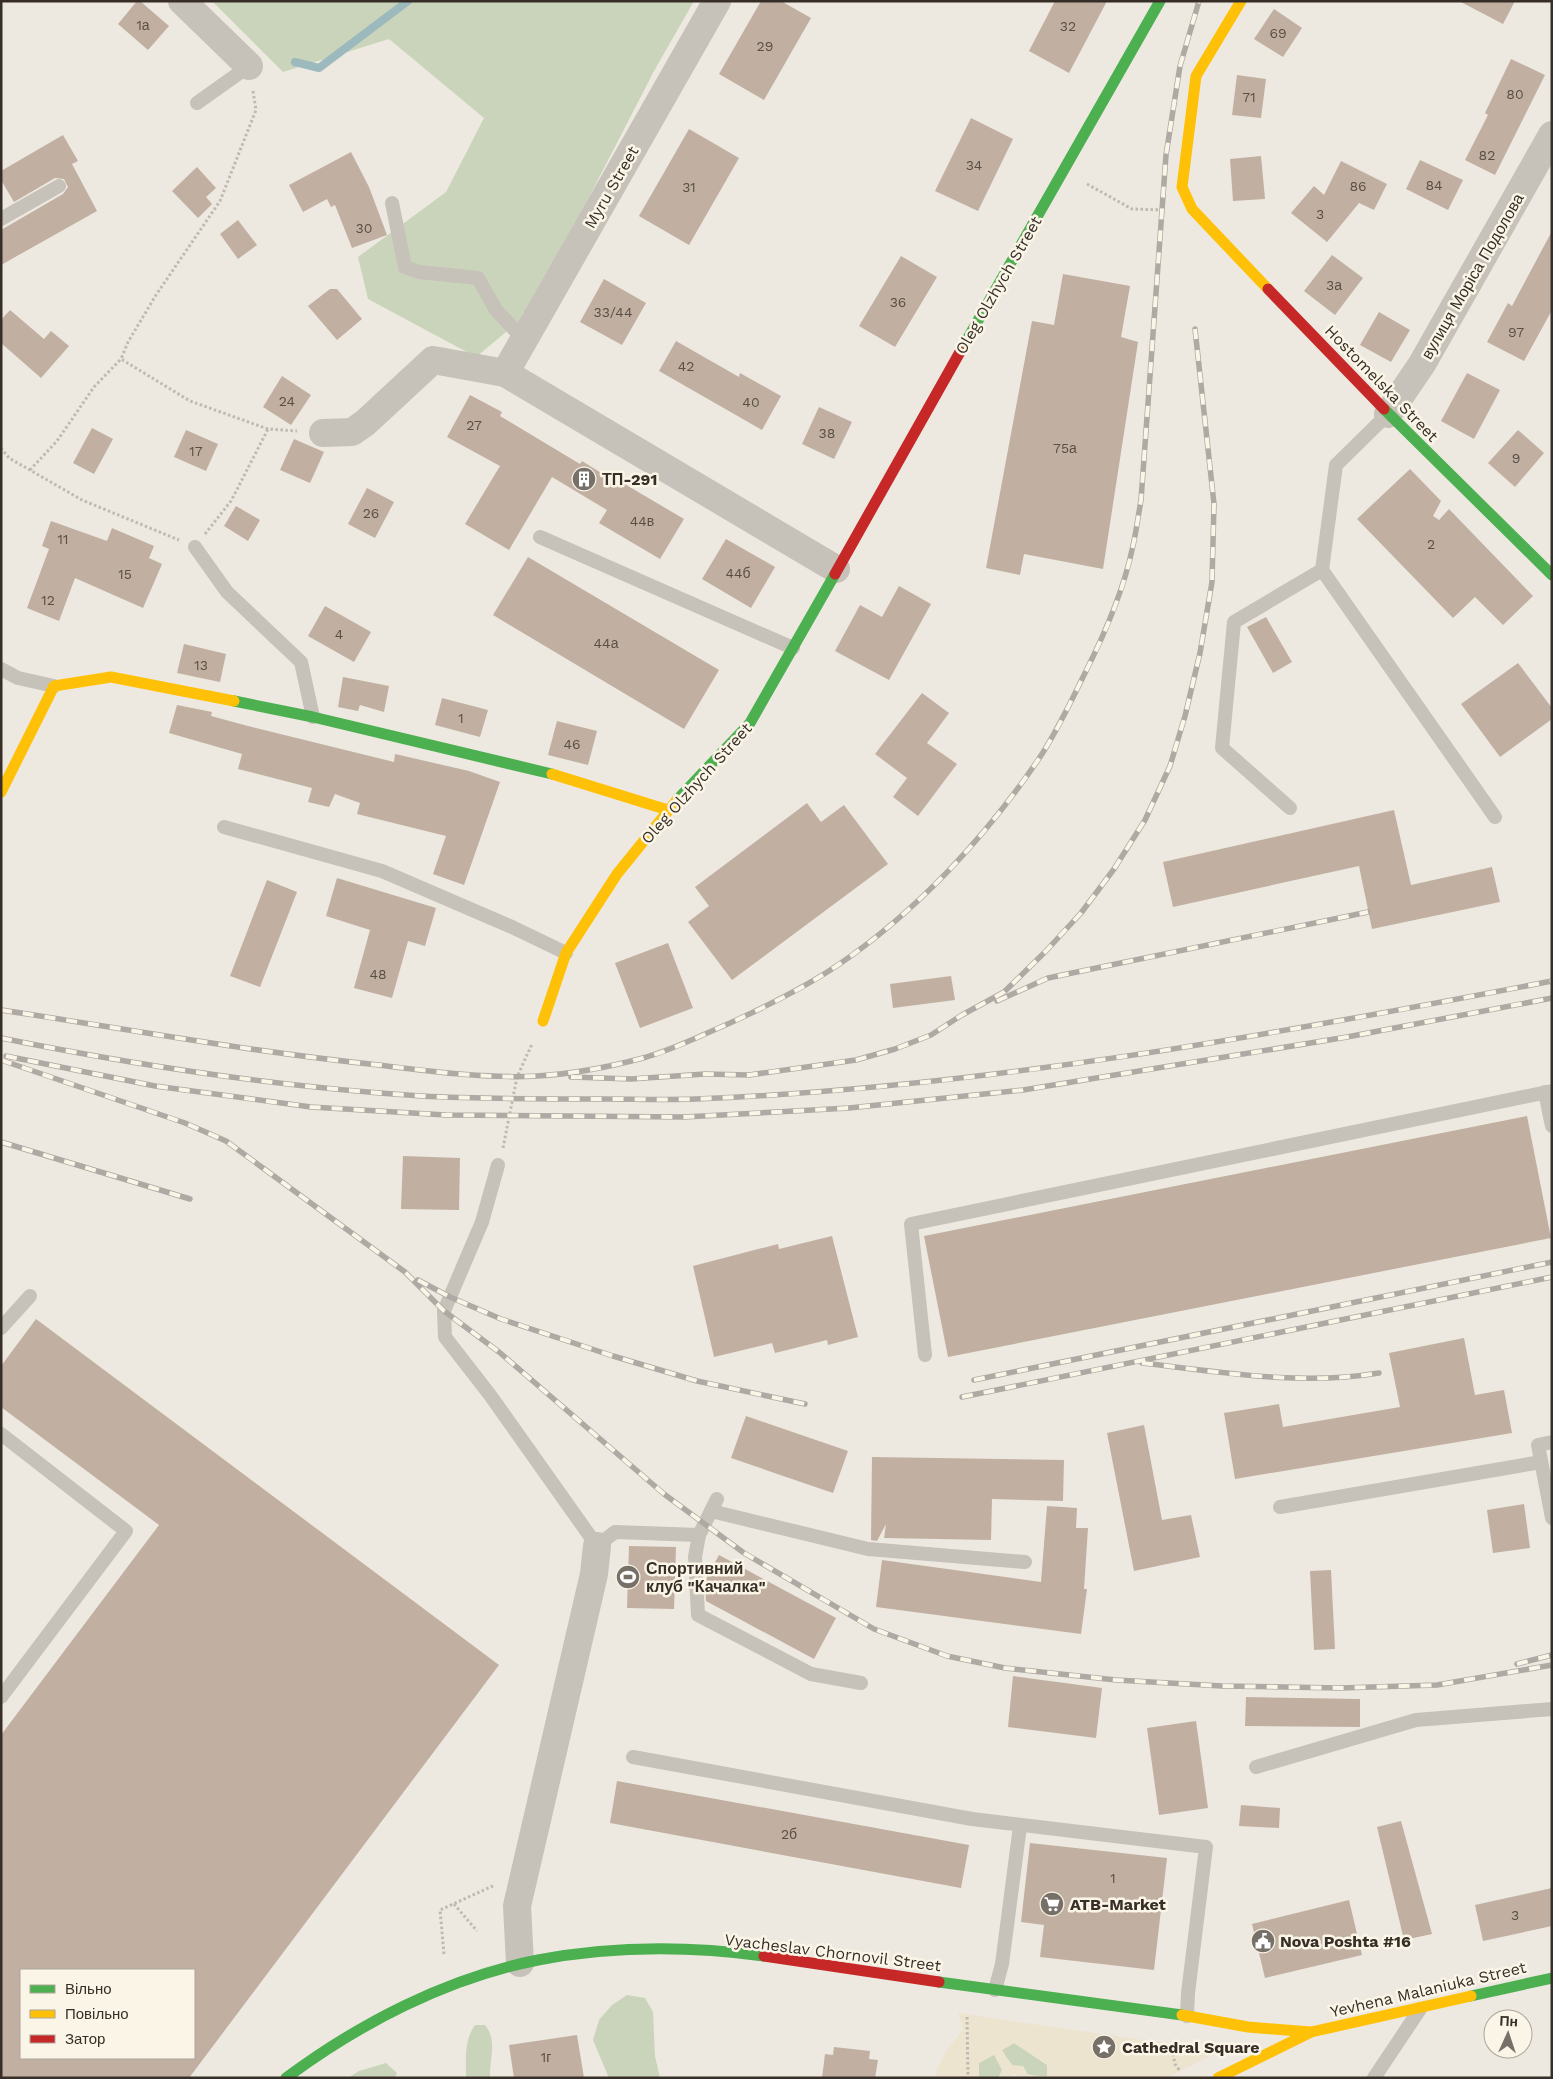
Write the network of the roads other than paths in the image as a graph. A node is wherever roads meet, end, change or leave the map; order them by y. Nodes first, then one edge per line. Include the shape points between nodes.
1 (182, 1) edge
2 (717, 1) edge
3 (1160, 1) edge
4 (1241, 1) edge
5 (248, 66) joint
6 (197, 103) dead end
7 (1552, 135) edge
8 (60, 186) dead end
9 (392, 203) dead end
10 (1, 220) edge
11 (524, 340) junction
12 (505, 374) junction
13 (1388, 414) junction
14 (323, 433) road end
15 (540, 537) dead end
16 (195, 547) road end
17 (836, 570) junction
18 (1322, 570) junction
19 (1552, 575) edge
20 (792, 648) junction
21 (1, 669) edge
22 (54, 686) junction
23 (313, 717) junction
24 (1, 792) edge
25 (1290, 808) dead end
26 (668, 810) junction
27 (1495, 817) dead end
28 (224, 827) dead end
29 (566, 954) junction
30 (543, 1021) road end
31 (1548, 1091) edge
32 (1552, 1126) edge
33 (498, 1165) road end
34 (30, 1296) dead end
35 (1, 1328) edge
36 (925, 1355) dead end
37 (1, 1434) edge
38 (1552, 1442) edge
39 (1541, 1462) junction
40 (1548, 1477) edge
41 (1280, 1507) dead end
42 (1552, 1518) edge
43 (699, 1535) junction
44 (597, 1546) junction
45 (1025, 1562) dead end
46 (861, 1683) dead end
47 (1, 1697) edge
48 (1552, 1709) edge
49 (633, 1757) dead end
50 (1256, 1767) dead end
51 (1020, 1826) junction
52 (520, 1964) junction
53 (1552, 1978) edge
54 (995, 1990) junction
55 (1420, 2009) junction
56 (1187, 2016) junction
57 (1311, 2032) junction
58 (286, 2078) edge
59 (1218, 2078) edge
60 (1374, 2078) edge

1 - 5 street
2 - 11 street, Myru Street
3 - 17 street, Oleg Olzhych Street
4 - 13 street, Hostomelska Street via 1196,76 1182,188 1192,209
5 - 6 lane
7 - 13 street, вулиця Моріса Подолова via 1422,364
8 - 10 lane
9 - 11 lane via 405,267 419,272 478,278 496,310
11 - 12 street, Myru Street
12 - 14 street via 433,360 352,432
12 - 17 street
13 - 18 lane via 1336,465
13 - 19 street, Hostomelska Street
15 - 20 lane
16 - 23 lane via 227,592 301,662
17 - 20 street, Oleg Olzhych Street
18 - 25 lane via 1234,622 1222,748
18 - 27 lane
20 - 26 street, Oleg Olzhych Street via 750,724
21 - 22 lane via 18,678
22 - 23 street via 111,677
22 - 24 street
23 - 26 street via 534,770
26 - 29 street, Oleg Olzhych Street via 617,874
28 - 29 lane via 382,871
29 - 30 street, Oleg Olzhych Street
31 - 32 lane
31 - 36 lane via 911,1224
33 - 44 lane via 482,1222 444,1311 445,1337
34 - 35 lane
37 - 47 lane via 126,1531
38 - 39 lane via 1538,1445
39 - 40 lane
39 - 41 lane
40 - 42 lane
43 - 44 lane via 615,1532
43 - 45 lane via 714,1505 868,1549
43 - 46 lane via 695,1557 698,1615 811,1674
44 - 52 street via 594,1574 517,1906
48 - 50 lane via 1416,1720
49 - 51 lane
51 - 54 lane via 1002,1964
51 - 56 lane via 1206,1847
52 - 54 street, Vyacheslav Chornovil Street via 570,1955 694,1951 758,1955
52 - 58 street, Vyacheslav Chornovil Street via 418,2000 302,2065
53 - 55 street, Yevhena Malaniuka Street
54 - 56 street, Vyacheslav Chornovil Street
55 - 57 street, Yevhena Malaniuka Street
55 - 60 lane
56 - 57 street, Vyacheslav Chornovil Street via 1248,2027
57 - 59 street

